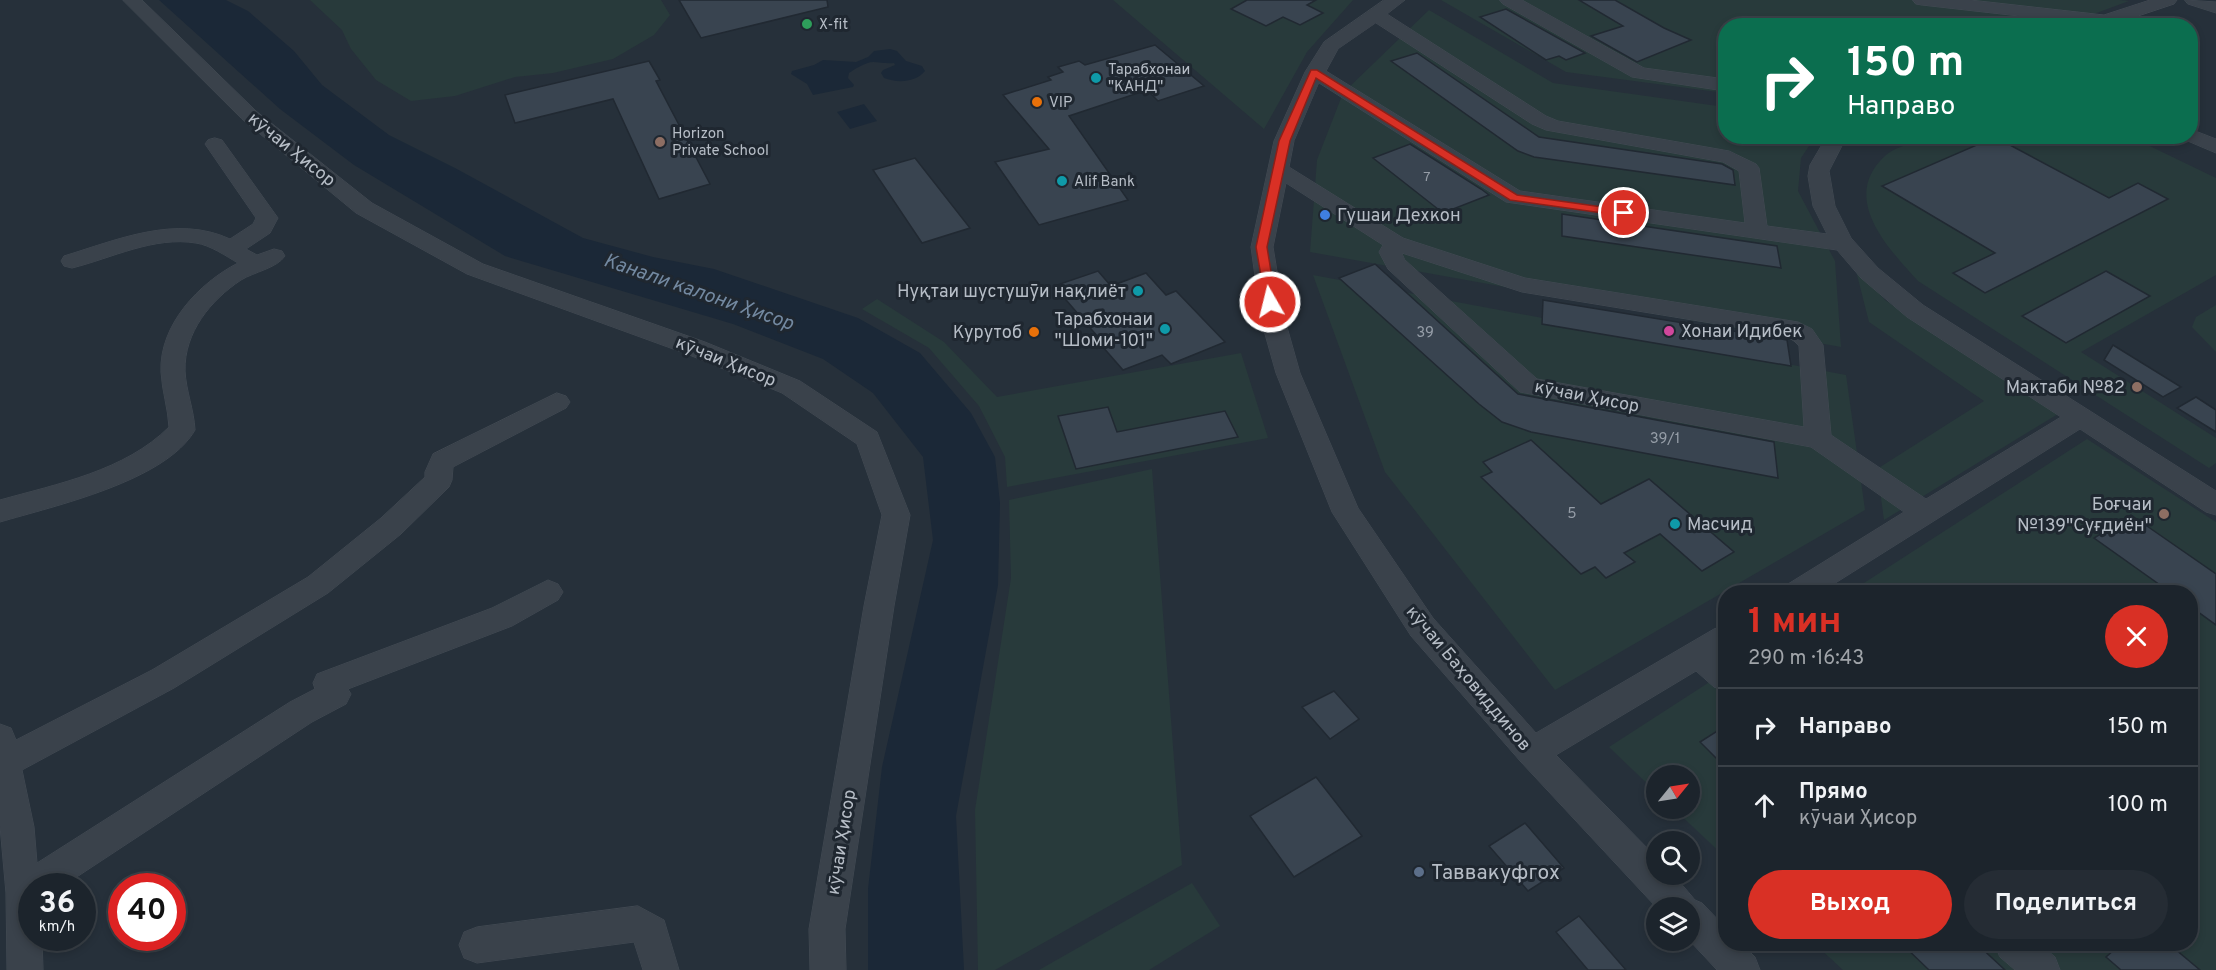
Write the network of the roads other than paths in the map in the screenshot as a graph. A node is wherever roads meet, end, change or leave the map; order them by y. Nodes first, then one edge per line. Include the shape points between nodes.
1 (132, 0) edge
2 (1509, 0) edge
3 (1922, 0) edge
4 (2168, 0) edge
5 (2194, 0) edge
6 (1386, 7) edge
7 (2216, 8) edge
8 (2057, 18) edge
9 (2111, 18) edge
10 (1314, 72) junction
11 (1718, 84) edge
12 (2198, 139) edge
13 (215, 144) dead end
14 (1833, 144) edge
15 (2216, 147) edge
16 (1278, 169) junction
17 (1757, 232) junction
18 (1395, 243) junction
19 (1845, 244) junction
20 (230, 250) junction
21 (72, 261) dead end
22 (557, 402) dead end
23 (2080, 417) junction
24 (1818, 439) junction
25 (2216, 505) edge
26 (0, 511) edge
27 (1926, 513) junction
28 (1809, 585) edge
29 (548, 592) dead end
30 (1718, 642) edge
31 (1699, 654) junction
32 (1718, 672) edge
33 (3, 750) edge
34 (1532, 752) junction
35 (26, 873) edge
36 (54, 873) edge
37 (1670, 897) edge
38 (1700, 926) edge
39 (477, 945) dead end
40 (1718, 945) edge
41 (26, 951) edge
42 (1724, 951) edge
43 (2021, 951) edge
44 (25, 970) edge
45 (661, 970) edge
46 (828, 970) edge
47 (1742, 970) edge
48 (2042, 970) edge

1 - 46 street, кӯчаи Ҳисор via 249,115 364,208 475,269 696,348 792,387 868,439 896,515 827,929
2 - 11 street via 1639,73
3 - 8 street
4 - 9 street
5 - 7 street
6 - 10 street, кӯчаи Баҳовиддинов via 1331,46
6 - 17 street via 1552,126 1740,161 1749,168
10 - 16 street, кӯчаи Баҳовиддинов via 1284,141
10 - 17 street via 1514,197
12 - 15 street
13 - 20 street via 267,218 262,228
14 - 19 street via 1818,171 1821,198
16 - 18 street
16 - 34 street, кӯчаи Баҳовиддинов via 1262,247 1273,320 1288,373 1346,512 1422,627
17 - 19 street
18 - 24 street, кӯчаи Ҳисор via 1390,252 1396,264 1530,386
18 - 24 street via 1522,285 1790,328 1811,345
19 - 23 street via 1891,293 1915,311
20 - 21 street via 211,239 178,234
20 - 26 street via 265,260 221,284 177,335 173,369 182,430 160,450 97,481
22 - 33 street via 442,461 439,480 391,526 318,585 163,679
23 - 25 street
23 - 27 street
24 - 27 street, кӯчаи Ҳисор
27 - 28 street
29 - 36 street via 502,617 328,683 335,694 301,712
30 - 31 street
31 - 32 street
31 - 34 street
33 - 35 street
34 - 37 street, кӯчаи Баҳовиддинов
38 - 40 street
39 - 45 street via 638,924 651,933
41 - 44 street
42 - 47 street
43 - 48 street

